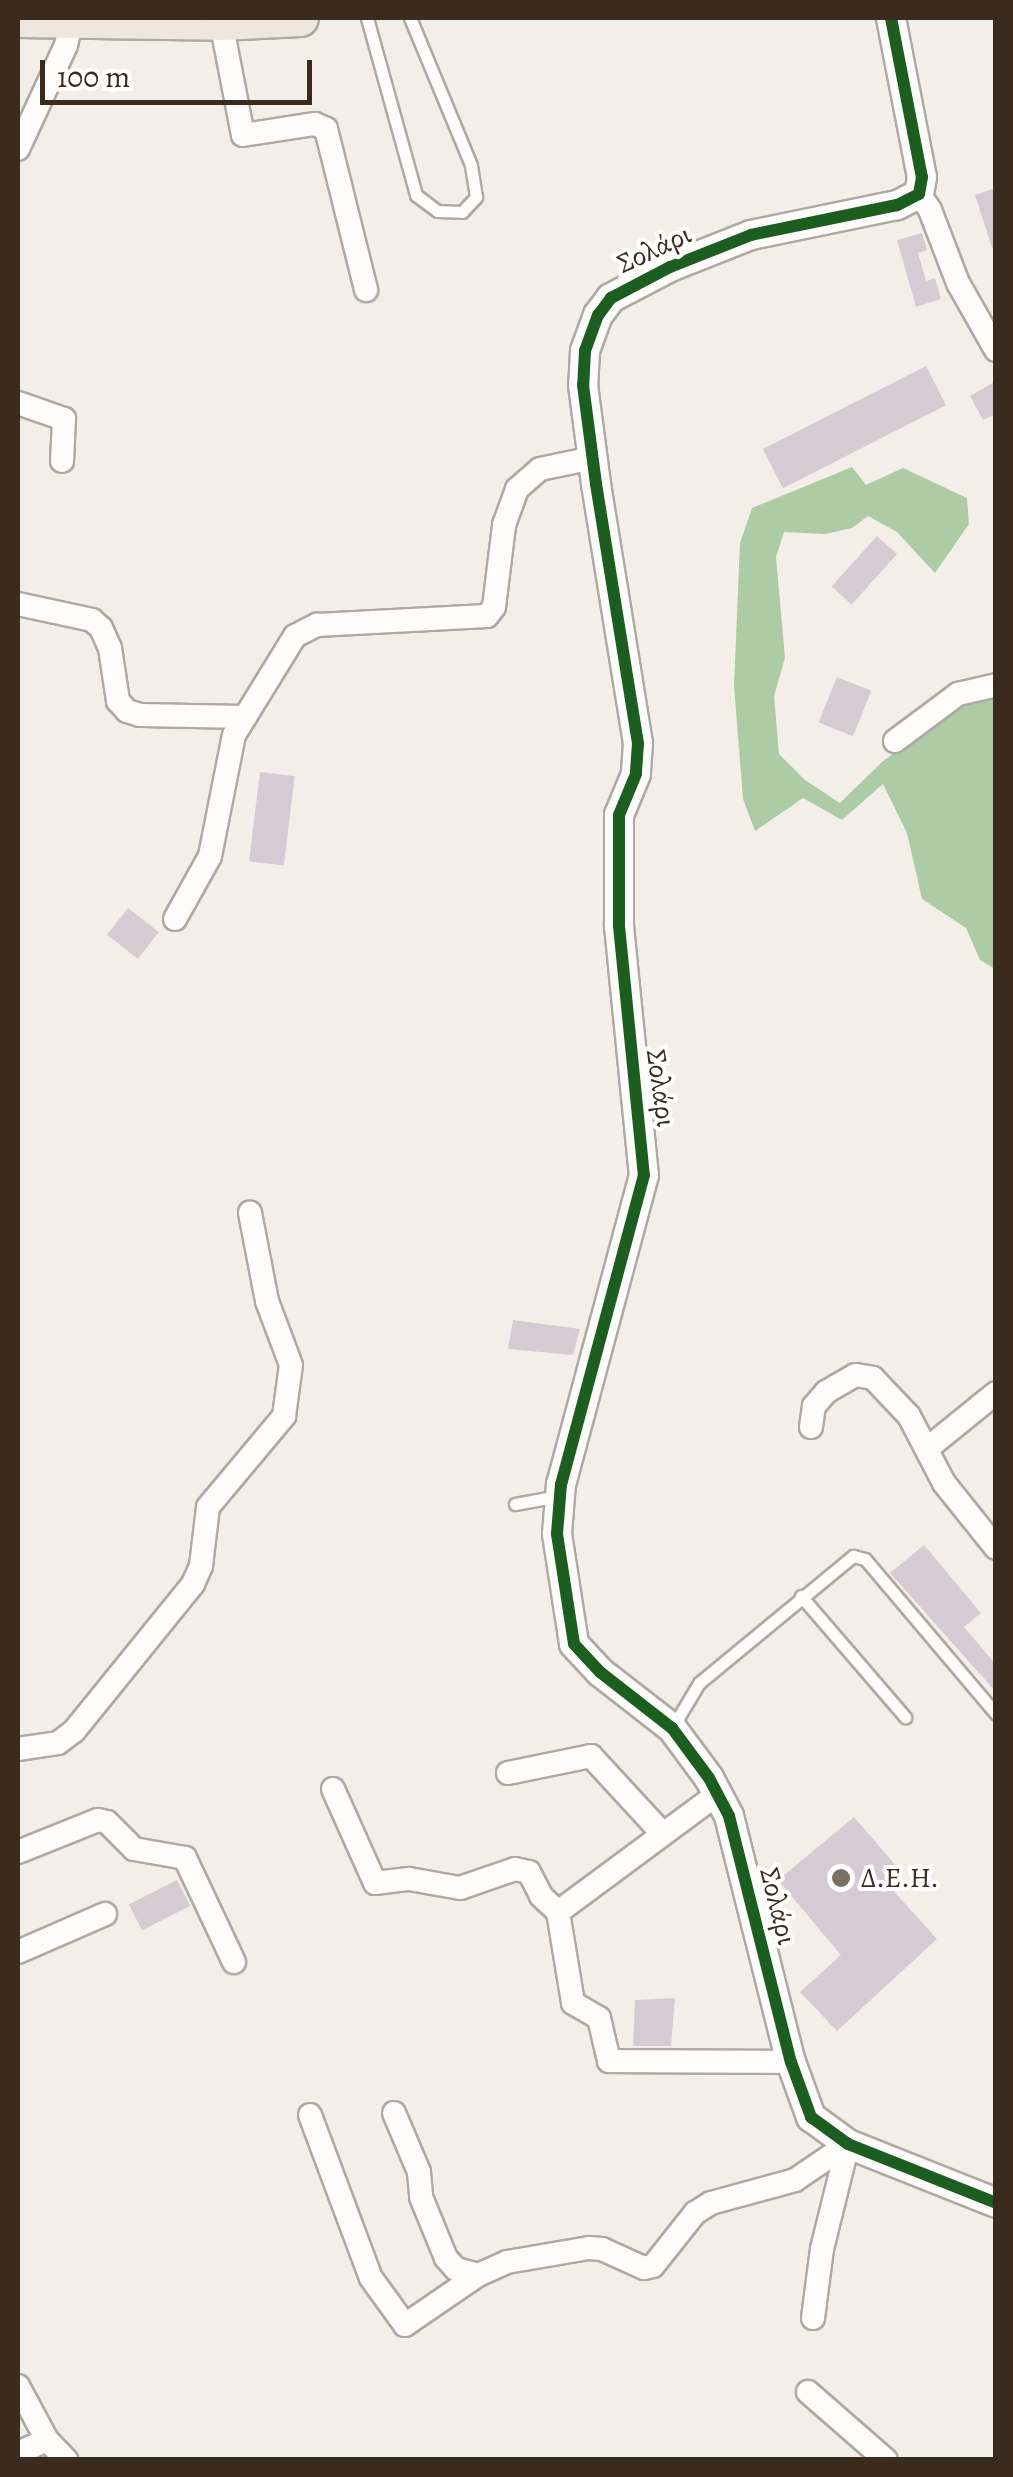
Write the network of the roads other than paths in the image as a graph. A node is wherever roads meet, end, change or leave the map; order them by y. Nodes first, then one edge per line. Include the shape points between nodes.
1 (300, 18) edge
2 (367, 18) edge
3 (410, 18) edge
4 (890, 18) edge
5 (18, 19) edge
6 (72, 20) edge
7 (222, 22) junction
8 (18, 149) edge
9 (919, 194) junction
10 (366, 290) dead end
11 (992, 337) edge
12 (18, 403) edge
13 (592, 458) junction
14 (62, 461) dead end
15 (18, 604) edge
16 (996, 685) edge
17 (244, 717) junction
18 (895, 741) dead end
19 (175, 918) dead end
20 (250, 1213) dead end
21 (996, 1394) edge
22 (811, 1428) dead end
23 (928, 1448) junction
24 (558, 1496) junction
25 (515, 1504) dead end
26 (996, 1548) edge
27 (802, 1596) junction
28 (996, 1714) edge
29 (905, 1717) dead end
30 (672, 1728) junction
31 (18, 1749) edge
32 (508, 1773) dead end
33 (332, 1789) dead end
34 (718, 1793) junction
35 (662, 1833) junction
36 (18, 1852) edge
37 (558, 1912) junction
38 (105, 1914) dead end
39 (18, 1952) edge
40 (234, 1962) dead end
41 (791, 2062) junction
42 (394, 2113) dead end
43 (310, 2115) dead end
44 (848, 2144) junction
45 (996, 2204) edge
46 (478, 2275) junction
47 (813, 2318) dead end
48 (18, 2386) edge
49 (808, 2392) dead end
50 (47, 2440) junction
51 (18, 2452) edge
52 (66, 2460) edge
53 (886, 2460) edge

1 - 7 main road
2 - 3 lane via 416,194 436,211 462,212 476,197 471,165
4 - 9 street via 923,181
5 - 6 main road
6 - 7 main road
6 - 8 street
7 - 10 street via 243,135 326,128
9 - 11 street
9 - 13 street, Σολάρι via 898,205 739,240 611,298 584,359
12 - 14 street via 64,419
13 - 17 street via 540,469 518,489 504,525 494,606 487,616 305,629 287,646
13 - 24 street, Σολάρι via 638,743 636,774 619,815 618,858 622,990 644,1175
15 - 17 street via 92,620 101,628 118,701 133,714
16 - 18 street via 958,694
17 - 19 street via 228,748 210,856
20 - 31 street via 266,1301 291,1365 284,1416 208,1506 193,1584 74,1731 58,1743
21 - 23 street
22 - 23 street via 814,1406 826,1392 850,1376 868,1375 909,1416
23 - 26 street via 944,1483
24 - 25 lane
24 - 30 street, Σολάρι via 558,1552 574,1644
27 - 28 lane via 853,1556 865,1559
27 - 29 lane
27 - 30 lane via 699,1683
30 - 34 street, Σολάρι
32 - 35 street via 590,1756
33 - 37 street via 376,1883 409,1879 460,1888 525,1869
34 - 35 street
34 - 41 street, Σολάρι
35 - 37 street
36 - 40 street via 98,1820 134,1850 185,1858
37 - 41 street via 573,2003 599,2018 609,2061
38 - 39 street
41 - 44 street, Σολάρι via 811,2117
42 - 46 street via 446,2258
43 - 46 street via 371,2278 398,2321 413,2323
44 - 45 street, Σολάρι
44 - 46 street via 795,2180 695,2213 649,2268 590,2248 507,2262
44 - 47 street
48 - 50 street
49 - 53 street
50 - 51 street
50 - 52 street

